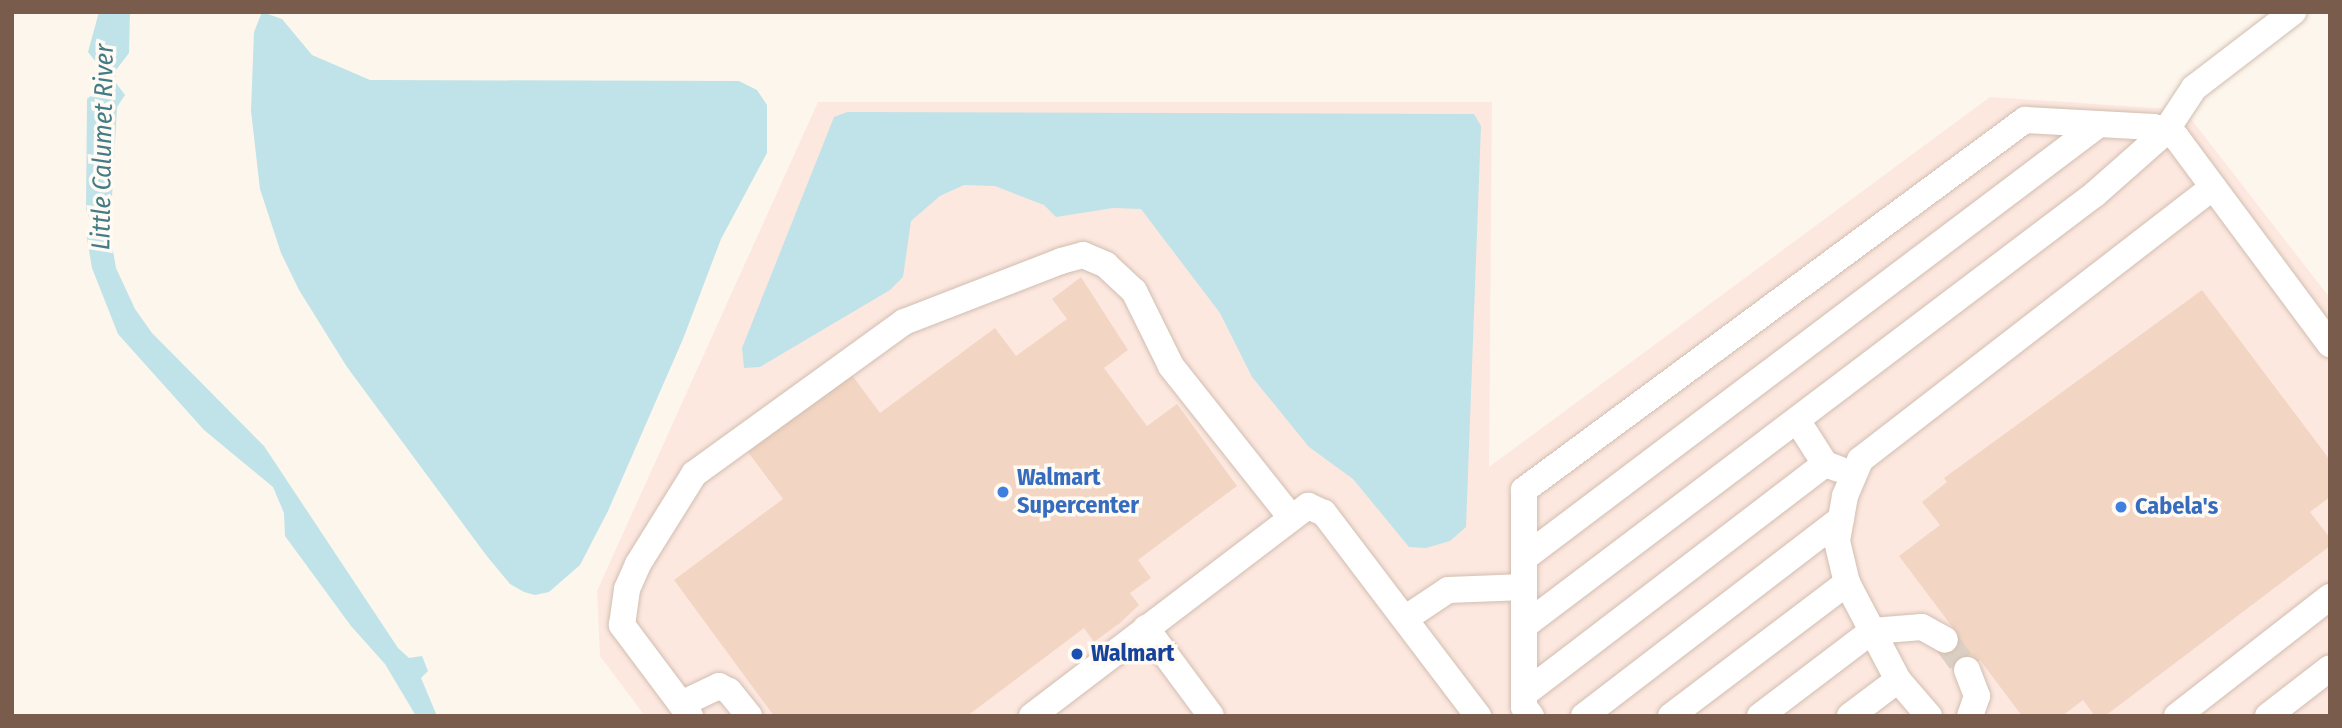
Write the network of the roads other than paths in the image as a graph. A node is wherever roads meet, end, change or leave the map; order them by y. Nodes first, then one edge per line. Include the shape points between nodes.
1 (2293, 12) edge
2 (2099, 124) junction
3 (2165, 132) junction
4 (2213, 187) junction
5 (2330, 344) edge
6 (1797, 420) junction
7 (1825, 464) junction
8 (1854, 474) junction
9 (1290, 516) junction
10 (1841, 519) junction
11 (1524, 558) junction
12 (1847, 583) junction
13 (1524, 587) junction
14 (2330, 597) edge
15 (1406, 618) junction
16 (1524, 626) junction
17 (1146, 628) junction
18 (1872, 631) junction
19 (1945, 640) tunnel mouth
20 (2330, 668) edge
21 (1967, 670) tunnel mouth
22 (1898, 680) junction
23 (1528, 705) edge
24 (686, 710) edge
25 (1920, 713) edge
26 (749, 716) edge
27 (1032, 716) edge
28 (1211, 716) edge
29 (1478, 716) edge
30 (1584, 716) edge
31 (1671, 716) edge
32 (1760, 716) edge
33 (1850, 716) edge
34 (1970, 716) edge
35 (2177, 716) edge
36 (2268, 716) edge

1 - 3 lane via 2194,88
2 - 3 lane via 2154,127
2 - 11 lane
2 - 11 lane via 2025,120 1524,490
3 - 4 lane via 2176,137
3 - 6 lane via 2095,194
4 - 5 lane
4 - 8 lane via 1860,460
6 - 7 lane
6 - 16 lane
7 - 8 lane
7 - 23 lane
8 - 10 lane
9 - 15 lane via 1308,506 1324,513
9 - 17 lane
9 - 24 lane via 1171,366 1134,291 1106,265 1083,255 1061,261 904,322 694,474 626,589 622,625
10 - 12 lane via 1837,541
10 - 30 lane
11 - 13 lane
12 - 18 lane
12 - 31 lane
13 - 15 lane via 1448,590
13 - 16 lane
14 - 35 lane
15 - 29 lane
16 - 23 lane
17 - 27 lane
17 - 28 lane
18 - 19 lane via 1922,627
18 - 22 lane
18 - 32 lane
20 - 36 lane
21 - 34 lane via 1977,696
22 - 25 lane
22 - 33 lane
24 - 26 lane via 719,687 729,691

